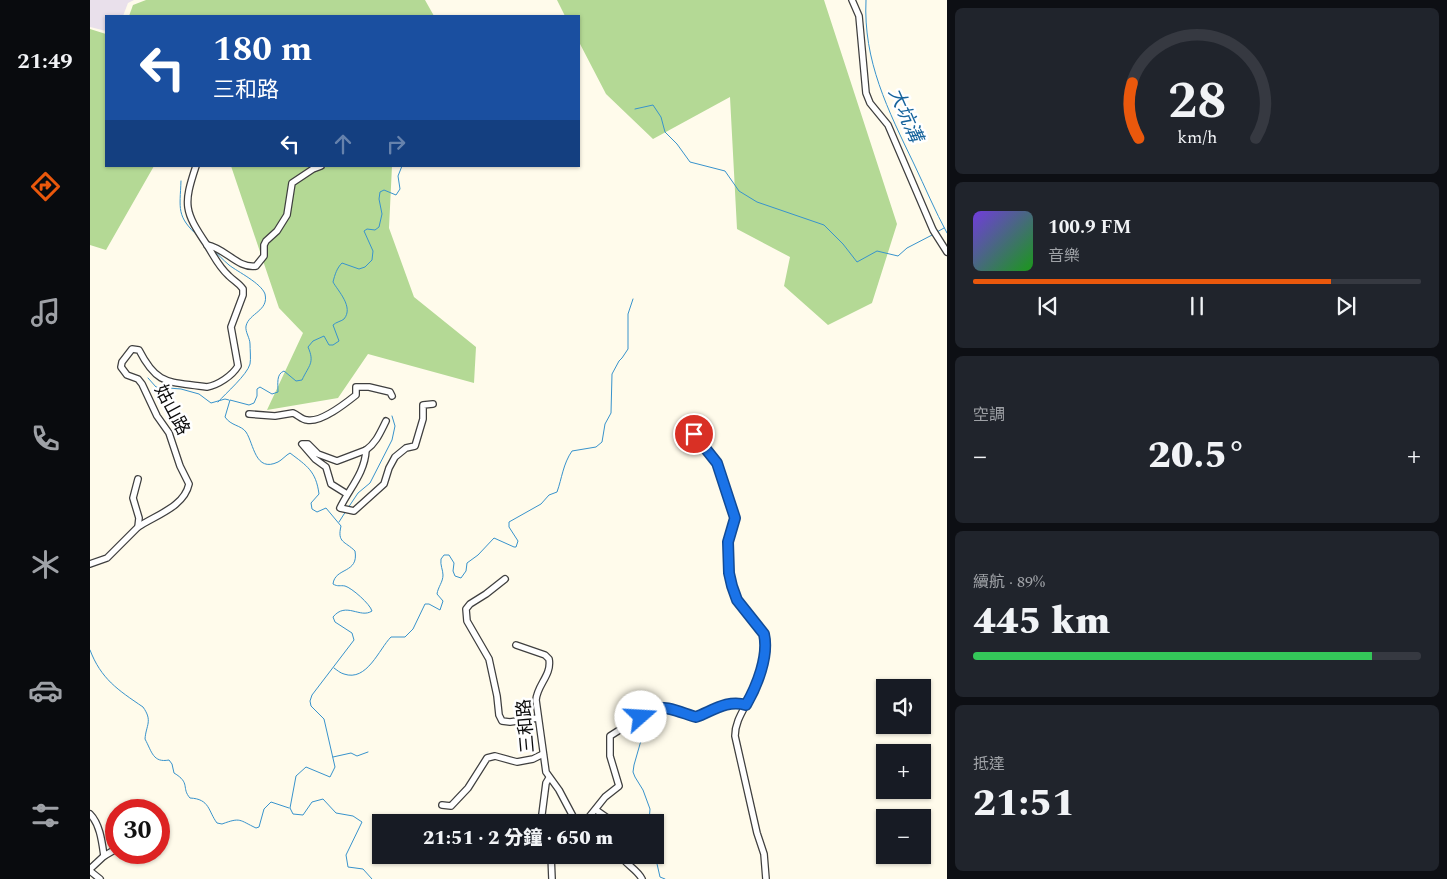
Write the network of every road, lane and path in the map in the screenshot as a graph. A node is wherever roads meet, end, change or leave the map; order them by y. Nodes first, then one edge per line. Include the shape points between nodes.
1 (852, 0) edge
2 (196, 167) edge
3 (318, 167) edge
4 (207, 245) junction
5 (947, 252) edge
6 (392, 396) dead end
7 (433, 404) dead end
8 (249, 414) dead end
9 (386, 422) dead end
10 (694, 434) dead end
11 (366, 450) junction
12 (138, 479) dead end
13 (347, 494) junction
14 (138, 527) junction
15 (90, 564) edge
16 (505, 578) dead end
17 (516, 645) dead end
18 (746, 705) junction
19 (538, 718) junction
20 (543, 754) junction
21 (549, 778) junction
22 (442, 805) dead end
23 (596, 810) junction
24 (90, 814) edge
25 (542, 814) edge
26 (572, 814) edge
27 (592, 814) edge
28 (603, 814) edge
29 (104, 856) joint
30 (551, 864) edge
31 (628, 864) edge
32 (90, 870) edge
33 (100, 879) edge
34 (552, 879) edge
35 (642, 879) edge
36 (766, 879) edge

1 - 5 street via 858,16 866,93 888,125 933,230
2 - 4 street via 188,188 188,212
3 - 4 street via 292,183 287,215 266,241 264,256 256,266 244,265
4 - 14 street, 姑山路 via 214,259 243,289 231,327 238,366 230,375 207,387 160,379 139,350 132,349 122,362 126,375 142,384 169,433 190,484 180,500
6 - 8 street via 378,388 356,387 356,395 344,406 314,420 293,413 275,416
7 - 13 street via 423,405 423,419 415,446 406,448 395,457 384,484 354,511 340,508
9 - 11 street via 375,442
10 - 18 street via 717,463 735,518 728,542 732,586 737,600 766,641 761,670
11 - 13 street via 362,472
11 - 13 street via 337,461 318,454 308,444 302,444 326,467 330,484
12 - 14 street via 133,498 140,518
14 - 15 street, 姑山路 via 108,558
16 - 19 street via 470,604 466,609 467,622 489,659 502,721
17 - 19 street, 三和路 via 550,659 548,672 536,693
18 - 23 street via 726,704 696,717 678,710 656,708 613,733 609,740 610,756 619,786
18 - 36 street via 736,725 735,736 764,854
19 - 20 street, 三和路
20 - 21 street, 三和路
20 - 22 street via 517,762 495,756 487,758 455,803
21 - 25 street
21 - 26 street, 三和路
23 - 27 street
23 - 28 street
24 - 29 street via 99,828
29 - 32 street
30 - 34 street
31 - 35 street
32 - 33 street

